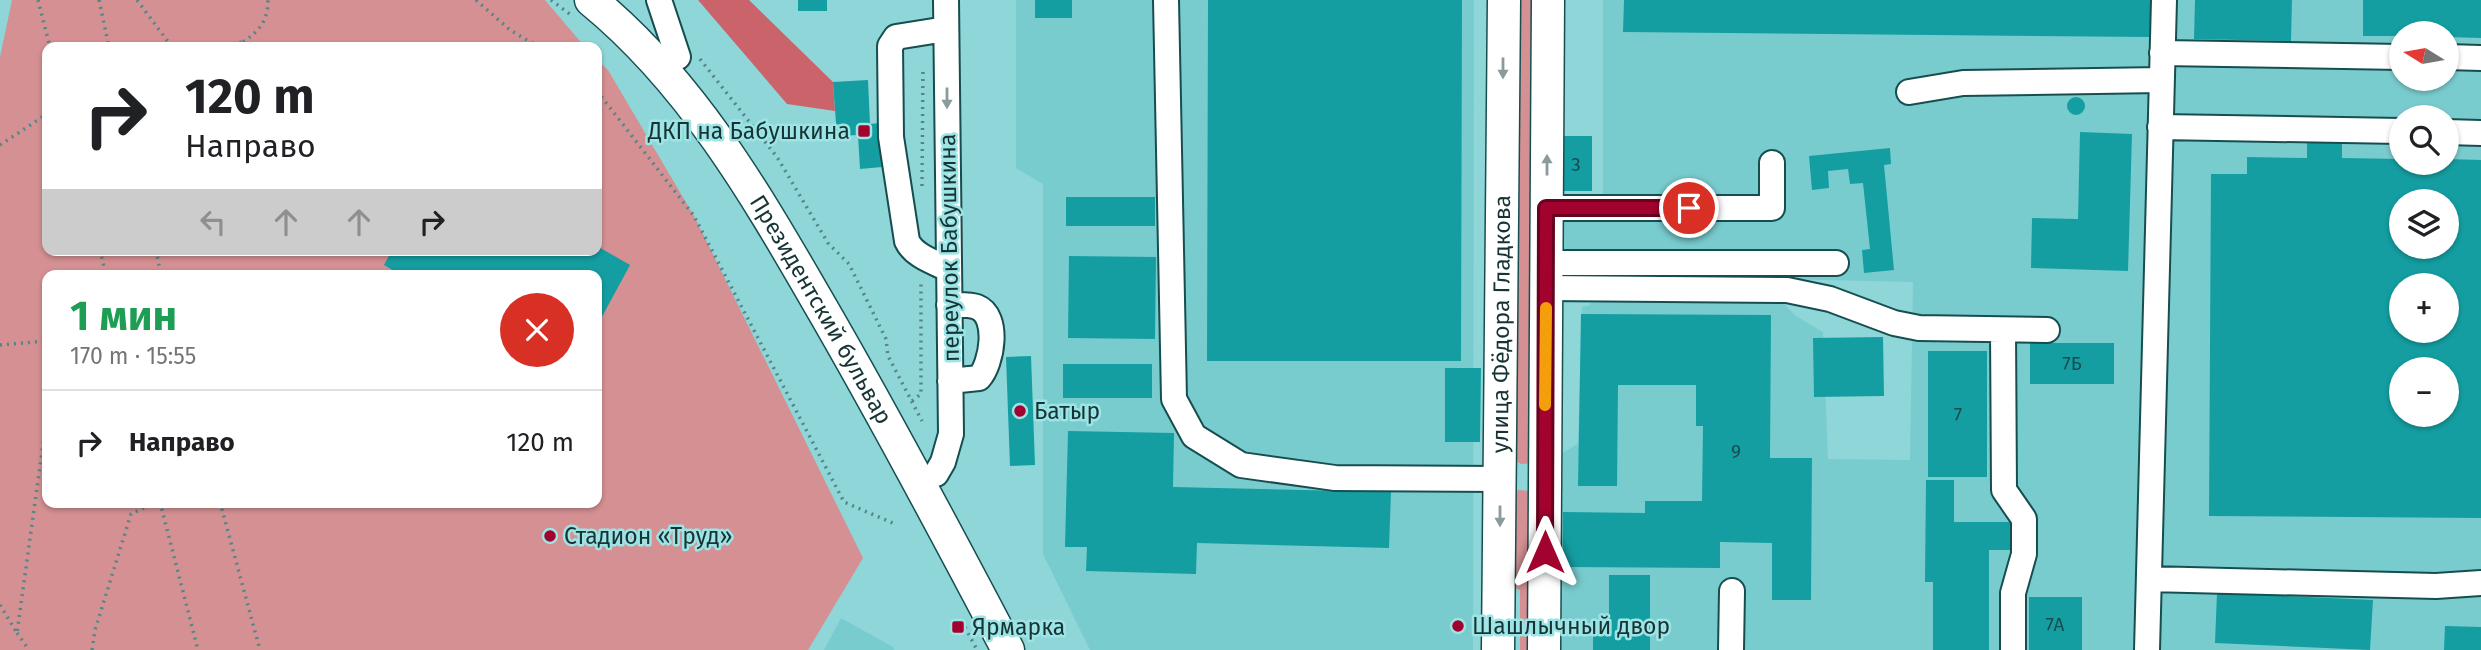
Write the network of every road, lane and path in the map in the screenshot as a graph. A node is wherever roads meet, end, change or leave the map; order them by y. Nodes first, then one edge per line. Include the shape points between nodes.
1 (38, 0) edge
2 (99, 0) edge
3 (137, 0) edge
4 (268, 0) edge
5 (476, 0) edge
6 (551, 0) edge
7 (621, 0) edge
8 (659, 0) edge
9 (946, 0) edge
10 (1166, 0) edge
11 (1504, 0) edge
12 (1548, 0) edge
13 (2164, 0) edge
14 (581, 8) edge
15 (946, 29) junction
16 (49, 42) edge
17 (108, 42) edge
18 (168, 42) edge
19 (243, 42) edge
20 (530, 42) edge
21 (2162, 53) junction
22 (2389, 57) edge
23 (2459, 57) edge
24 (689, 58) junction
25 (2481, 58) edge
26 (2161, 80) junction
27 (1909, 92) dead end
28 (602, 97) edge
29 (42, 117) edge
30 (2160, 127) junction
31 (2389, 131) edge
32 (2459, 132) edge
33 (2481, 133) edge
34 (0, 145) edge
35 (1772, 163) dead end
36 (1546, 208) junction
37 (1836, 263) dead end
38 (948, 269) junction
39 (1546, 275) junction
40 (949, 305) junction
41 (2003, 330) junction
42 (2047, 330) dead end
43 (42, 341) edge
44 (0, 345) edge
45 (950, 381) junction
46 (922, 421) dead end
47 (42, 451) edge
48 (1545, 478) junction
49 (1500, 479) junction
50 (929, 481) junction
51 (144, 508) edge
52 (160, 508) edge
53 (222, 508) edge
54 (895, 524) dead end
55 (2149, 579) junction
56 (2481, 583) edge
57 (1732, 591) dead end
58 (0, 605) edge
59 (17, 633) junction
60 (29, 650) edge
61 (92, 650) edge
62 (198, 650) edge
63 (260, 650) edge
64 (1008, 650) edge
65 (1030, 650) edge
66 (1499, 650) edge
67 (1544, 650) edge
68 (1731, 650) edge
69 (2012, 650) edge
70 (2147, 650) edge

1 - 16 path
2 - 17 path
3 - 18 path
4 - 19 path via 260,30
5 - 20 path
6 - 14 path
7 - 24 main road, Президентский бульвар
8 - 24 lane
9 - 15 lane, переулок Бабушкина
10 - 49 lane via 1174,399 1194,436 1241,465 1335,478
11 -> 49 main road, улица Фёдора Гладкова
36 -> 12 main road, улица Фёдора Гладкова
13 - 21 lane
14 - 50 main road, Президентский бульвар via 649,55 691,102 735,163
15 -> 38 lane, переулок Бабушкина
15 - 38 lane via 896,37 890,46 891,137 907,241 921,256
21 - 22 lane
21 - 26 lane
23 - 25 lane
24 - 46 path via 777,157 828,243 849,264
24 - 50 main road, Президентский бульвар via 787,212
26 - 27 lane via 1963,83
26 - 30 lane
28 - 54 path via 694,216 844,502
29 - 34 path
30 - 31 lane
30 - 55 lane
32 - 33 lane
35 - 36 lane via 1772,208
36 - 39 main road, улица Фёдора Гладкова
37 - 39 lane
38 - 40 lane, переулок Бабушкина
39 - 41 lane via 1787,290 1919,328
39 - 48 main road, улица Фёдора Гладкова
40 - 45 lane, переулок Бабушкина
40 - 45 lane via 977,307 987,315 991,329 986,370 979,378
41 - 42 lane
41 - 69 lane via 2004,490 2024,519 2024,554 2013,593
43 - 44 path
45 - 50 lane, переулок Бабушкина via 951,434 943,462
47 - 59 path
48 - 49 main road
48 - 67 main road, улица Фёдора Гладкова
49 -> 66 main road, улица Фёдора Гладкова
50 - 64 main road, Президентский бульвар
50 - 65 main road, Президентский бульвар
51 - 61 path via 131,514
52 - 62 path
53 - 63 path
55 - 56 lane via 2436,586
55 - 70 lane
57 - 68 lane
58 - 59 path
59 - 60 path

